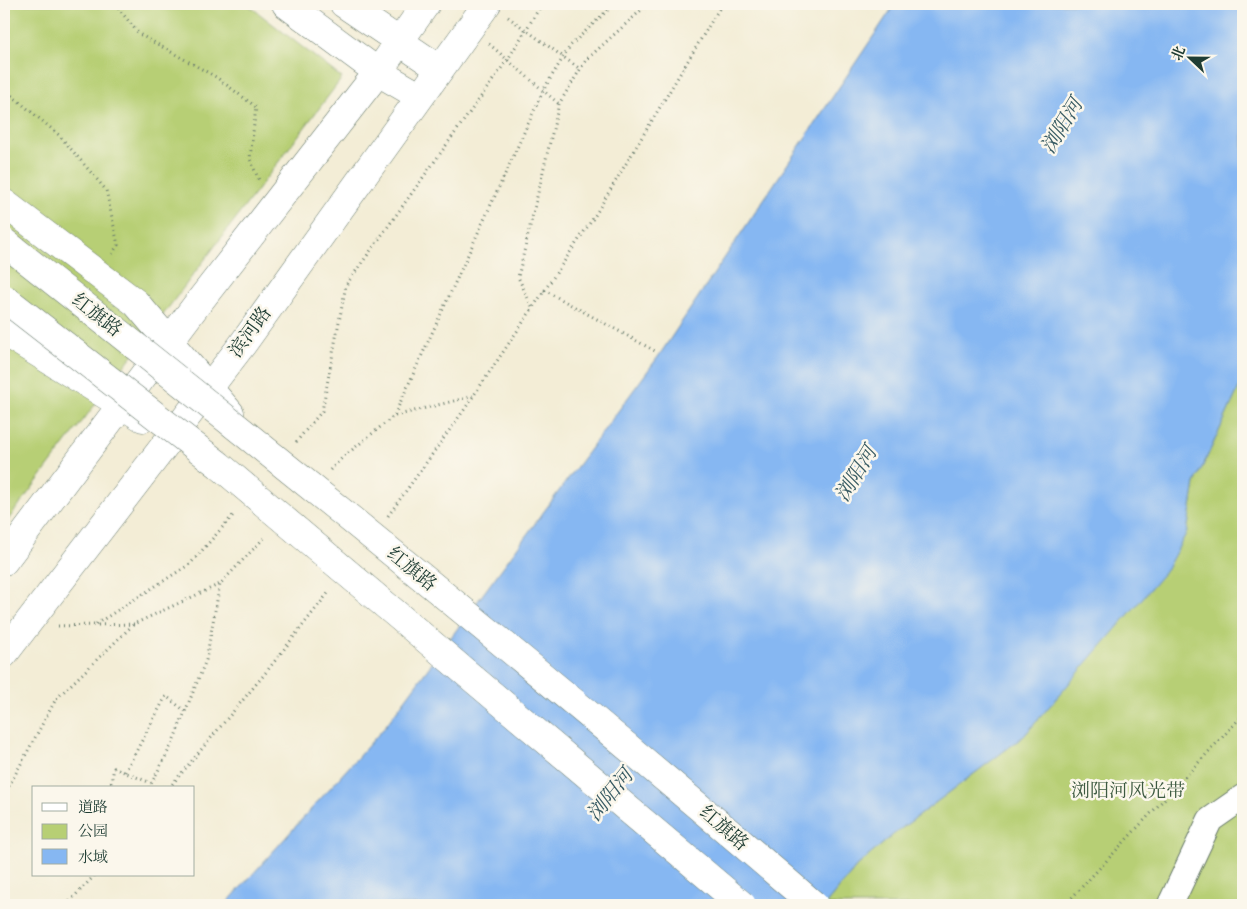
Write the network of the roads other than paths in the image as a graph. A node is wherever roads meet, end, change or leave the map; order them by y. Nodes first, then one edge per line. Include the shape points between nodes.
1 (286, 4) edge
2 (344, 4) edge
3 (426, 4) edge
4 (496, 9) edge
5 (399, 42) junction
6 (440, 69) junction
7 (378, 72) junction
8 (420, 96) junction
9 (4, 203) edge
10 (4, 242) edge
11 (4, 298) edge
12 (4, 332) edge
13 (248, 435) junction
14 (219, 465) junction
15 (4, 561) edge
16 (4, 654) edge
17 (1243, 798) edge
18 (742, 905) edge
19 (814, 905) edge
20 (1170, 905) edge

1 - 7 main road
2 - 5 main road
3 - 5 main road
4 - 6 main road, 滨河路 via 470,28
5 - 6 main road
5 - 7 main road
6 - 8 main road, 滨河路
7 - 8 main road
7 - 15 main road
8 - 16 main road, 滨河路 via 242,345
9 - 13 main road via 136,304
10 - 13 main road, 红旗路, bridge
11 - 14 main road, bridge
12 - 14 main road
13 - 19 main road, 红旗路, bridge via 678,788
14 - 18 main road, bridge
17 - 20 street via 1210,820

